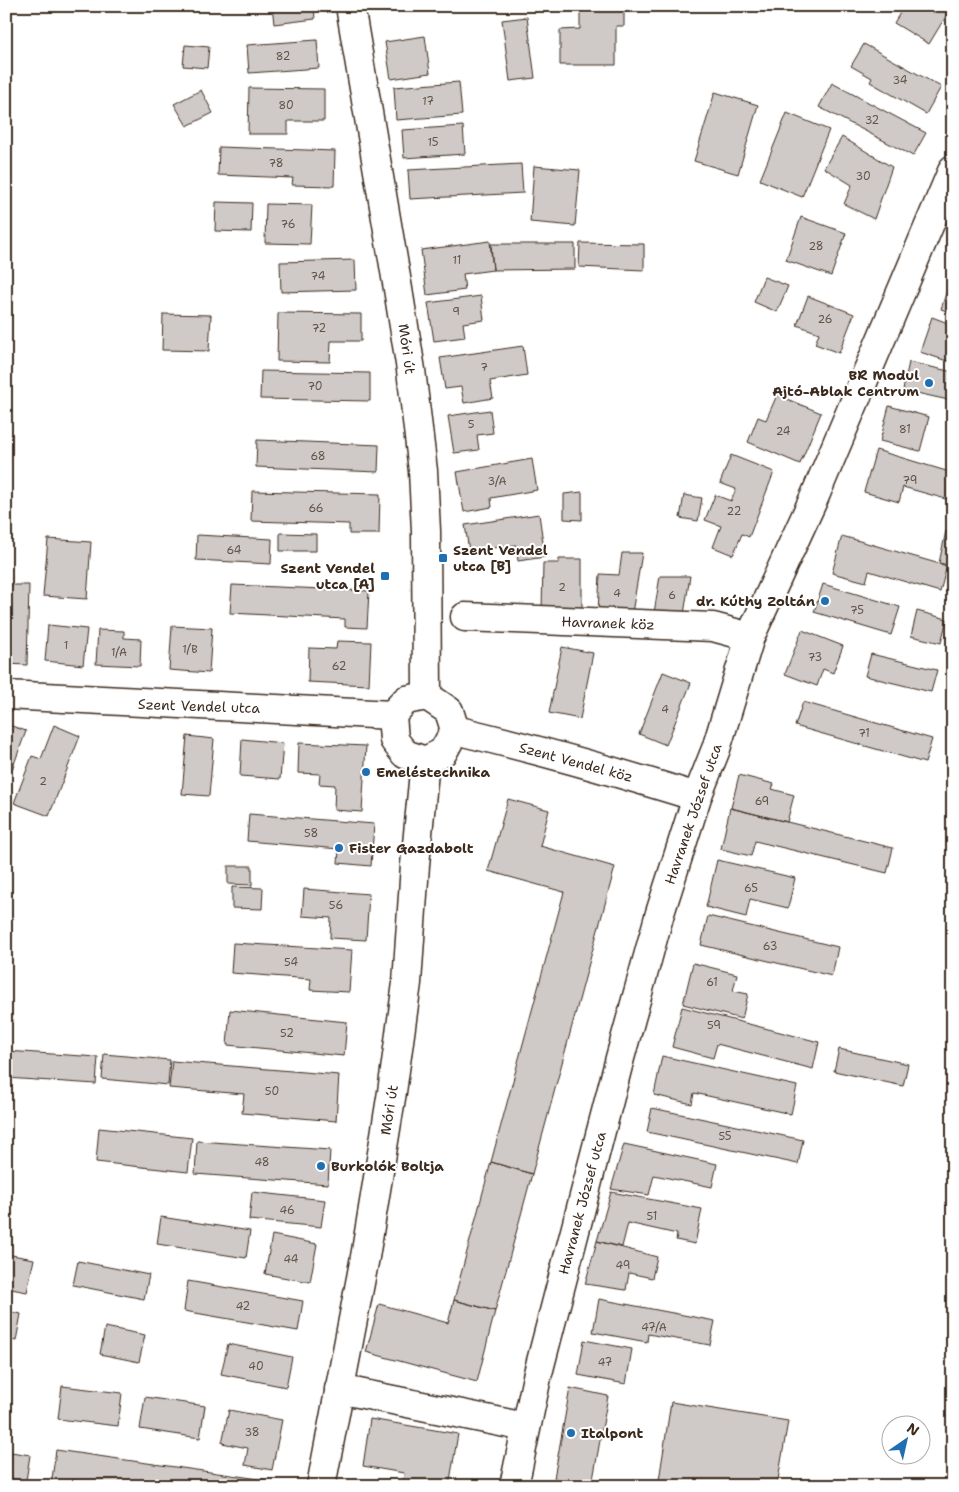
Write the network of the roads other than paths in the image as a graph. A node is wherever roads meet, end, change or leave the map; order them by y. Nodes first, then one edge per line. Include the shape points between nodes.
1 (350, 6) edge
2 (953, 169) edge
3 (465, 617) dead end
4 (750, 637) junction
5 (6, 696) edge
6 (427, 696) junction
7 (392, 715) junction
8 (455, 730) junction
9 (425, 761) junction
10 (697, 797) junction
11 (340, 1389) junction
12 (525, 1427) junction
13 (321, 1486) edge
14 (514, 1486) edge

1 - 6 street, Móri út via 411,370 423,471
2 - 4 street, Havranek József utca via 814,498
3 - 4 street, Havranek köz via 713,627
4 - 10 street, Havranek József utca via 716,749
5 - 7 street, Szent Vendel utca
6 - 7 street via 406,700
6 - 8 street via 449,711
7 - 9 street via 394,740 405,754
8 - 9 street via 443,752
8 - 10 street, Szent Vendel köz
9 - 11 street, Móri út via 407,983 375,1202
10 - 12 street, Havranek József utca via 660,913 620,1058
11 - 12 street
11 - 13 street, Móri út
12 - 14 street, Havranek József utca

